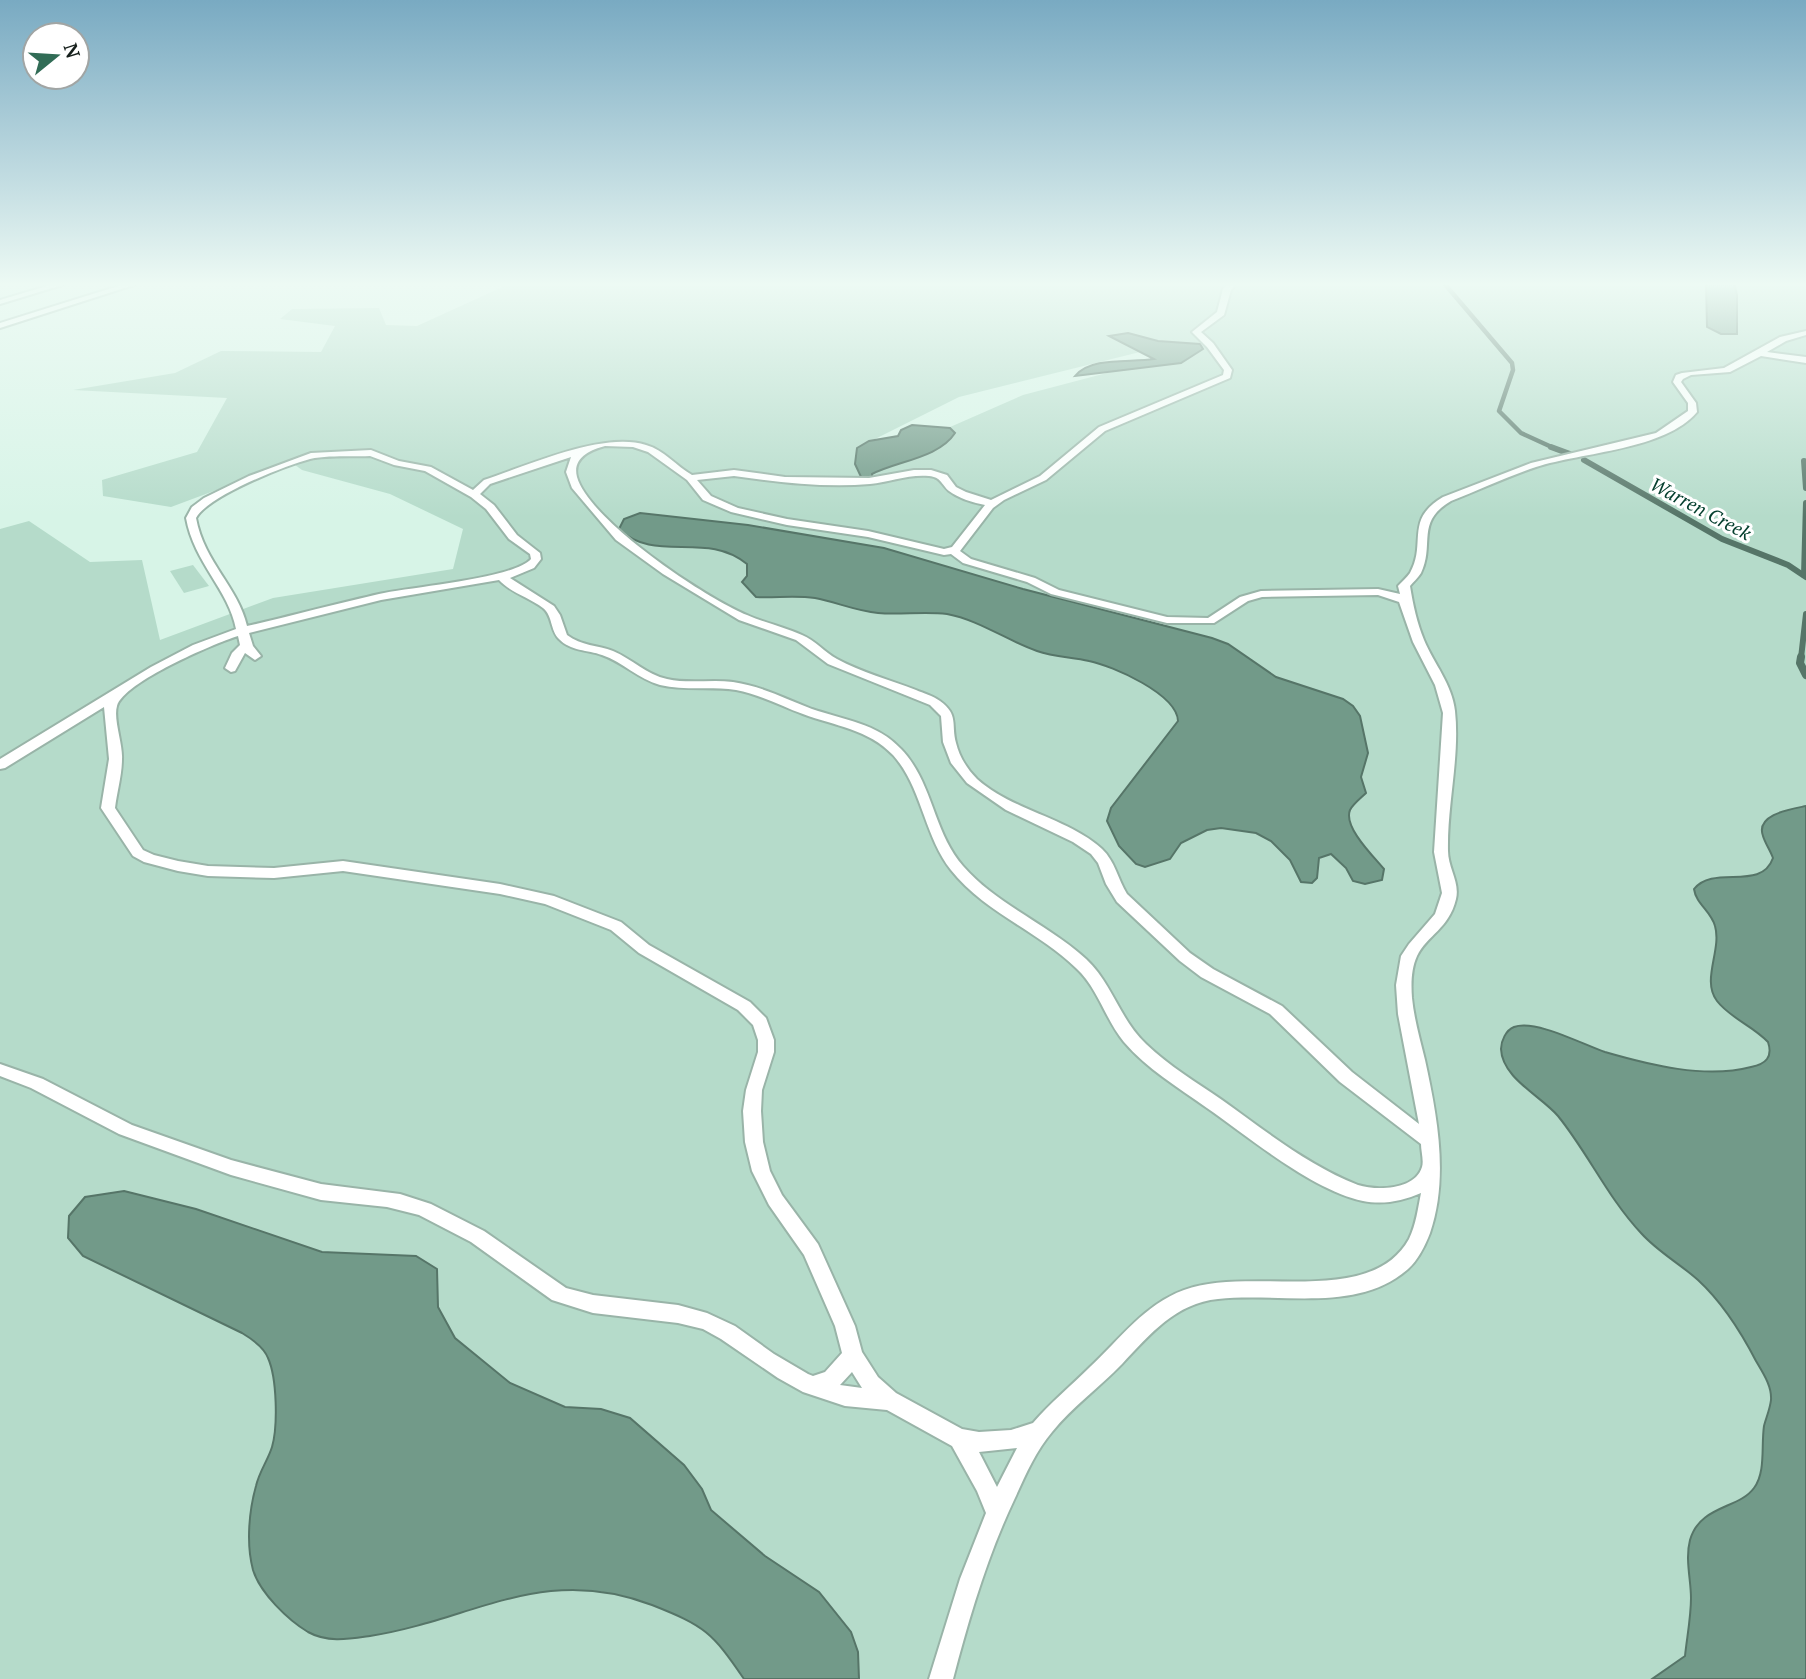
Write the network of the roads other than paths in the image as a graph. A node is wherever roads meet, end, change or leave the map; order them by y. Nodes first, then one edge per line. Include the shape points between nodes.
1 (1221, 360) edge
2 (1746, 360) edge
3 (578, 452) junction
4 (691, 478) junction
5 (475, 495) junction
6 (993, 503) junction
7 (958, 553) junction
8 (506, 575) junction
9 (1404, 586) junction
10 (1382, 593) junction
11 (1409, 610) junction
12 (241, 626) junction
13 (245, 647) junction
14 (256, 656) dead end
15 (231, 668) dead end
16 (120, 689) junction
17 (0, 765) edge
18 (0, 1070) edge
19 (1429, 1140) junction
20 (1430, 1170) junction
21 (853, 1355) junction
22 (813, 1385) junction
23 (889, 1400) junction
24 (1040, 1431) junction
25 (959, 1439) junction
26 (996, 1512) junction
27 (941, 1679) edge

1 - 6 lane via 1227,376 1108,426 1043,478
2 - 9 lane via 1726,371 1679,377 1677,382 1693,412 1659,435 1534,464 1437,505 1425,520 1415,573
3 - 4 lane via 604,444 642,446
3 - 5 lane via 487,482
3 - 19 lane via 572,465 574,484 621,538 735,614 800,638 832,661 934,702 947,715 949,741 977,787 1096,851 1122,898 1185,957 1276,1010 1346,1077
4 - 6 lane via 734,473 785,480 869,481 931,473 944,477 962,494
4 - 7 lane via 707,498 735,510
5 - 8 lane via 513,537 535,553 530,566
5 - 12 lane via 425,468 357,452 311,456 208,500 192,515 192,526
6 - 7 lane
7 - 10 lane via 1055,592 1176,621 1210,621 1244,599 1261,594
8 - 12 lane
8 - 20 lane via 509,585 551,608 566,640 610,654 645,675 671,684 752,690 880,737 908,762 934,831 956,867 1091,973 1124,1031 1145,1053 1272,1144 1352,1191 1379,1196 1400,1192 1419,1184
9 - 10 lane
9 - 11 lane
10 - 11 lane via 1404,600
11 - 19 lane via 1449,711 1441,851 1449,875 1449,897 1440,924 1412,948 1404,972
12 - 13 lane
12 - 16 lane via 164,662
13 - 14 lane
13 - 15 lane
16 - 17 lane
16 - 21 lane via 110,707 116,759 108,808 136,851 149,859 239,873 355,867 538,897 616,926 644,949 750,1011 766,1040 752,1111 761,1171 775,1200 811,1250
18 - 22 lane via 144,1138 256,1176 428,1210 469,1232 559,1294 608,1307 697,1318 718,1326 777,1367
19 - 20 lane
20 - 24 lane via 1429,1199 1417,1244 1402,1262 1356,1285 1218,1290 1186,1297 1142,1330
21 - 22 lane via 830,1381
21 - 23 lane via 871,1384
22 - 23 lane via 847,1397
23 - 25 lane
24 - 25 lane via 1012,1440
24 - 26 lane
25 - 26 lane
26 - 27 lane via 959,1608

